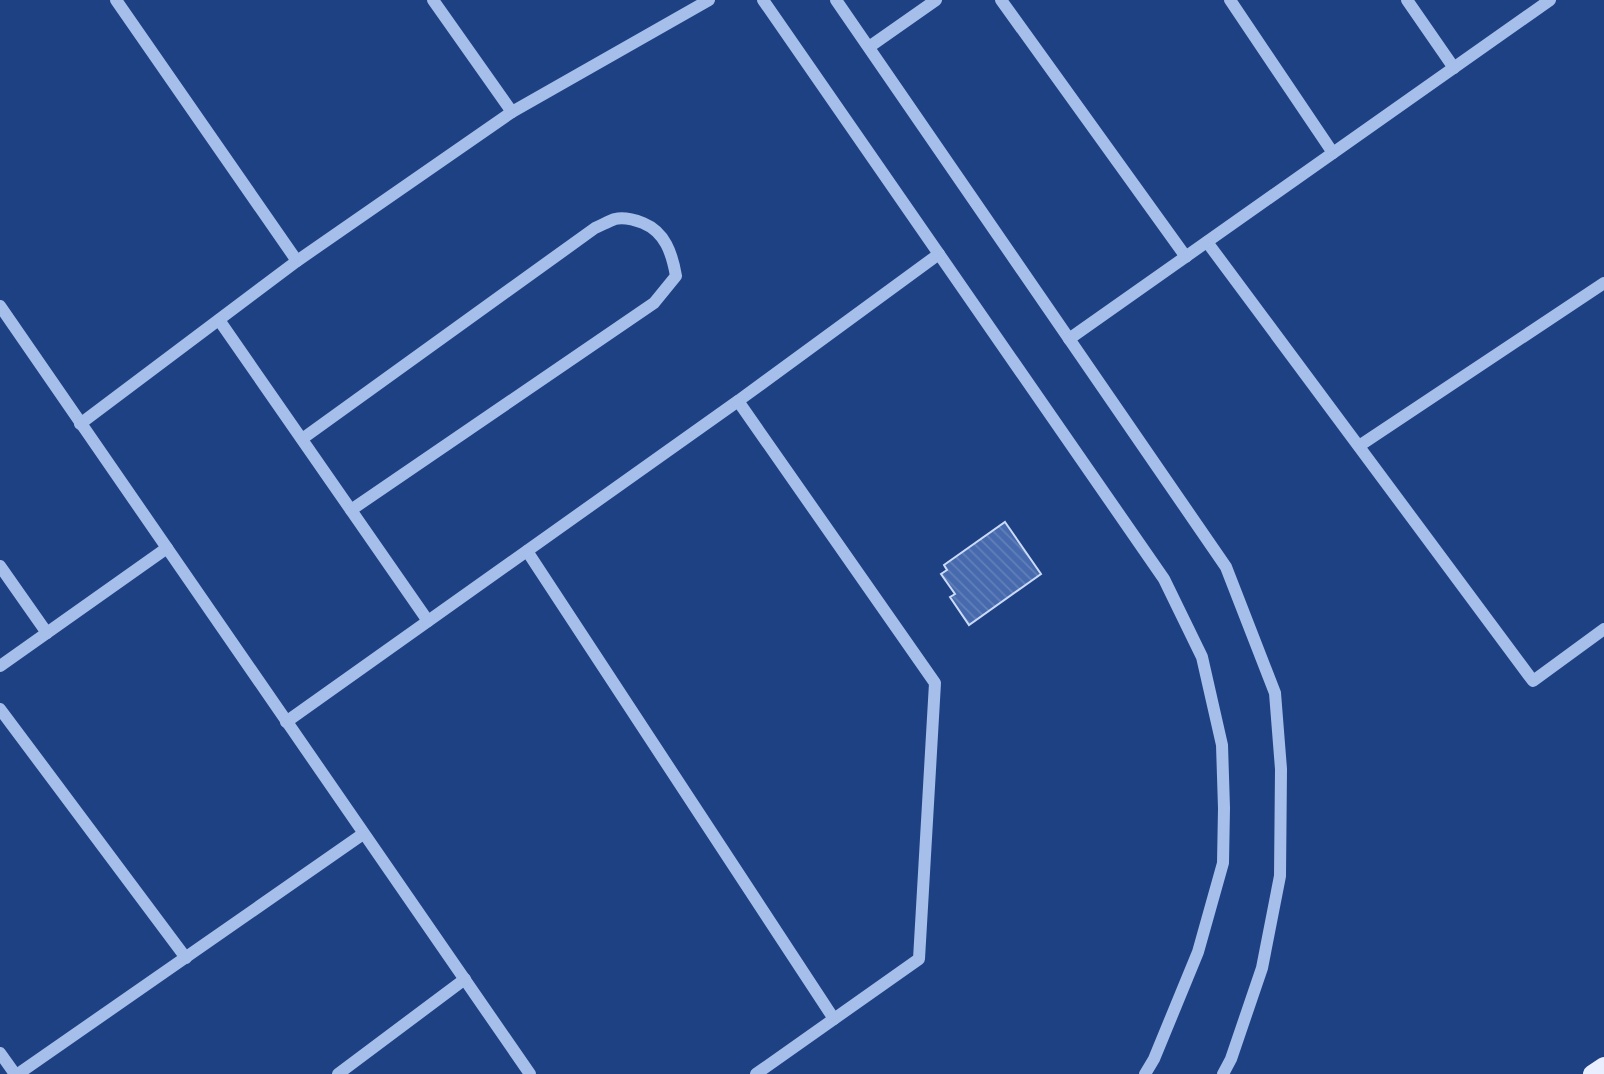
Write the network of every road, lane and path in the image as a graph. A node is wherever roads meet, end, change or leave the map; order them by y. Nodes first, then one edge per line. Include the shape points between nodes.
1 (116, 0) edge
2 (433, 0) edge
3 (709, 0) edge
4 (763, 0) edge
5 (836, 0) edge
6 (936, 0) edge
7 (1001, 0) edge
8 (1230, 0) edge
9 (1408, 0) edge
10 (1550, 0) edge
11 (869, 47) junction
12 (1454, 68) junction
13 (512, 112) junction
14 (1333, 153) junction
15 (1207, 242) junction
16 (939, 254) junction
17 (1186, 257) junction
18 (298, 261) junction
19 (1604, 283) edge
20 (0, 306) edge
21 (219, 320) junction
22 (1069, 339) junction
23 (738, 401) junction
24 (80, 424) junction
25 (302, 439) junction
26 (1359, 446) junction
27 (351, 510) junction
28 (167, 548) junction
29 (527, 551) junction
30 (0, 566) edge
31 (428, 621) junction
32 (1604, 629) edge
33 (47, 633) junction
34 (0, 666) edge
35 (0, 709) edge
36 (286, 722) junction
37 (363, 834) junction
38 (186, 957) junction
39 (465, 979) junction
40 (834, 1019) junction
41 (1, 1056) edge
42 (1604, 1066) edge
43 (17, 1074) edge
44 (338, 1074) edge
45 (530, 1074) edge
46 (755, 1074) edge
47 (1145, 1074) edge
48 (1223, 1074) edge
49 (1592, 1074) edge

1 - 18 street
2 - 13 street
3 - 13 street
4 - 16 street
5 - 11 street
6 - 11 street
7 - 17 street
8 - 14 street
9 - 12 street
10 - 12 street
11 - 22 street
12 - 14 street
13 - 18 street
14 - 15 street
15 - 17 street
15 - 26 street
16 - 23 street
16 - 47 street via 1164,579 1202,657 1222,745 1223,863 1198,952
17 - 22 street
18 - 21 street
19 - 26 street
20 - 24 street
21 - 24 street
21 - 25 street
22 - 48 street via 1226,568 1275,693 1281,769 1280,876 1262,968
23 - 29 street
23 - 40 street via 934,684 919,959
24 - 28 street
25 - 27 street
25 - 27 street via 595,229 617,218 634,219 654,228 665,241 676,276 654,303
26 - 32 street via 1533,681
27 - 31 street
28 - 33 street
28 - 36 street
29 - 31 street
29 - 40 street
30 - 33 street
31 - 36 street
33 - 34 street
35 - 38 street
36 - 37 street
37 - 38 street
37 - 39 street
38 - 43 street
39 - 44 street
39 - 45 street
40 - 46 street
41 - 43 street
42 - 49 main road

